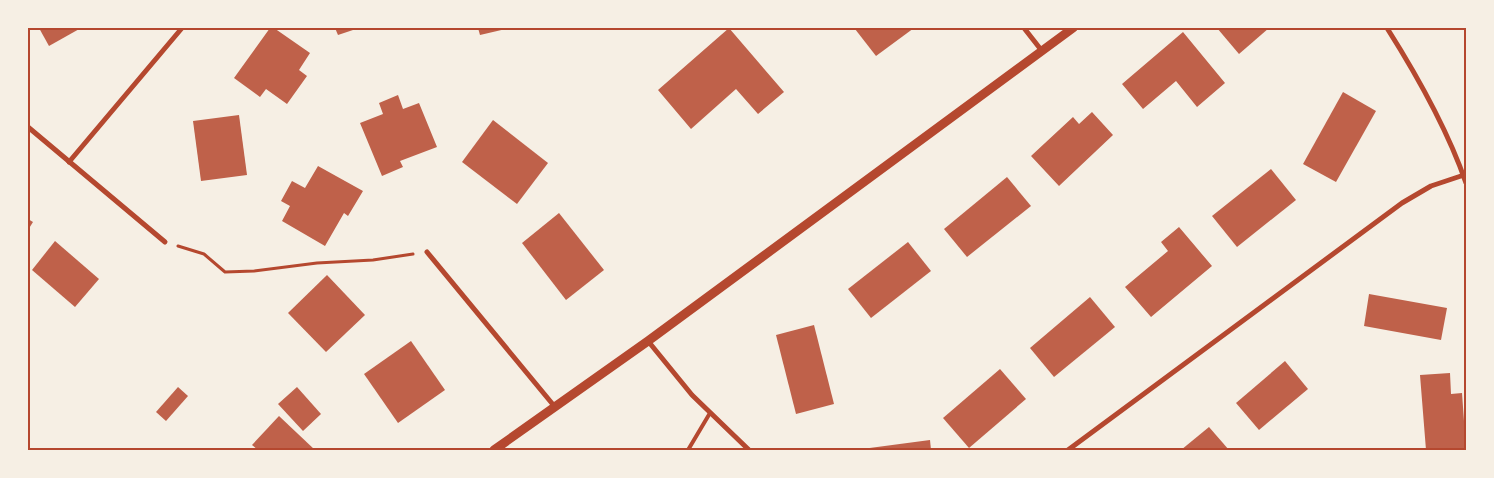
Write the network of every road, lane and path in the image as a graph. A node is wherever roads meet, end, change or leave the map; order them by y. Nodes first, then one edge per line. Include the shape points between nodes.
1 (182, 28) edge
2 (1024, 28) edge
3 (1073, 28) edge
4 (1387, 28) edge
5 (1042, 51) junction
6 (28, 127) edge
7 (69, 162) junction
8 (1464, 175) junction
9 (1466, 183) edge
10 (165, 242) joint
11 (427, 252) joint
12 (648, 341) junction
13 (555, 407) junction
14 (710, 413) junction
15 (494, 450) edge
16 (688, 450) edge
17 (748, 450) edge
18 (1068, 450) edge

1 - 7 street
2 - 5 street
3 - 5 street
4 - 8 street via 1444,129
5 - 12 street
6 - 7 street
7 - 10 street
8 - 9 street
8 - 18 street via 1431,186 1402,203
10 - 11 path via 204,254 225,272 373,260
11 - 13 street
12 - 13 street
12 - 14 street
13 - 15 street
14 - 16 lane
14 - 17 street

